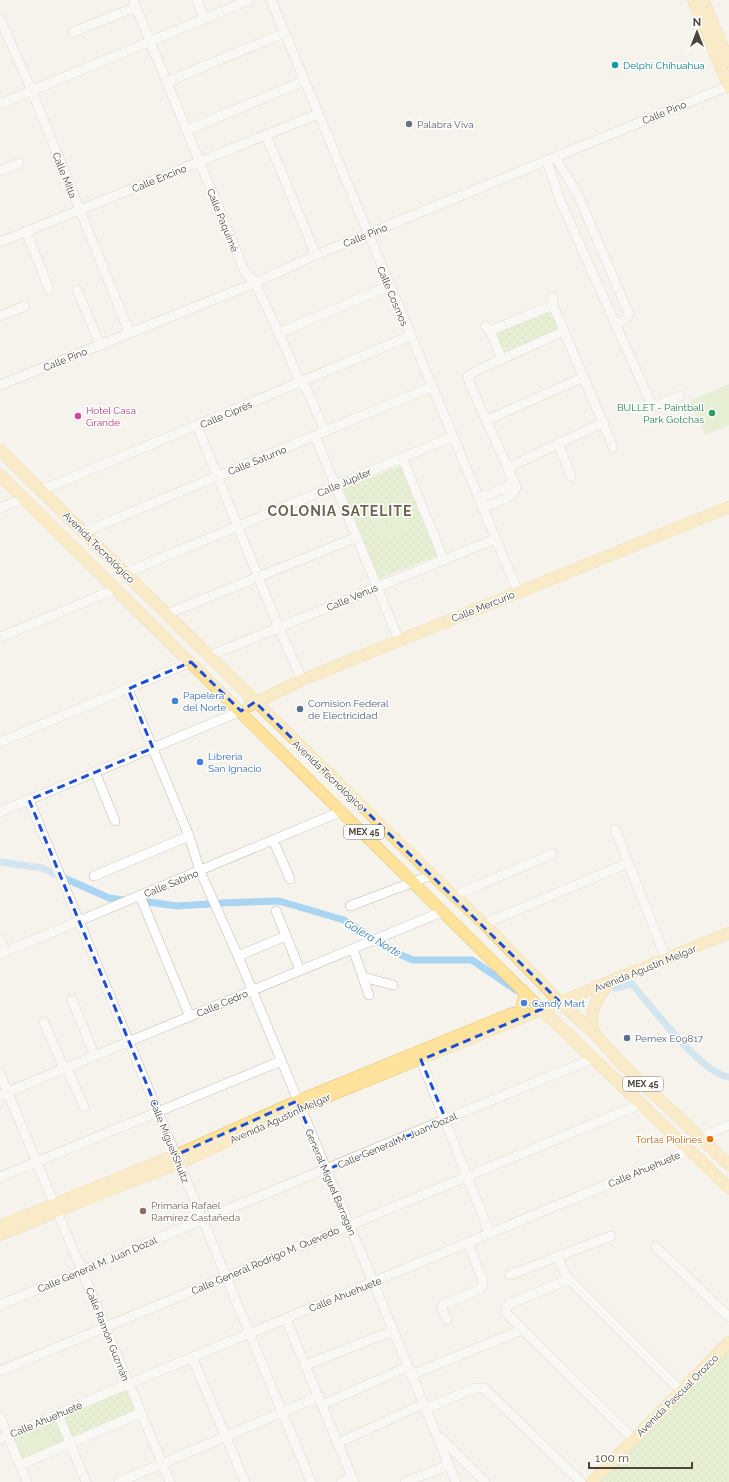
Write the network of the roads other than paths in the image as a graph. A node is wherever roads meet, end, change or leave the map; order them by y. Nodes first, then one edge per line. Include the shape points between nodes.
1 (197, 0) edge
2 (250, 0) edge
3 (271, 0) edge
4 (693, 0) edge
5 (703, 0) edge
6 (134, 3) edge
7 (0, 19) edge
8 (204, 19) junction
9 (73, 32) dead end
10 (284, 33) junction
11 (150, 42) junction
12 (729, 62) edge
13 (304, 80) junction
14 (167, 82) junction
15 (729, 86) edge
16 (32, 91) junction
17 (0, 104) edge
18 (318, 114) junction
19 (186, 130) junction
20 (266, 135) junction
21 (551, 159) junction
22 (200, 162) junction
23 (19, 163) dead end
24 (0, 171) edge
25 (570, 183) junction
26 (558, 188) junction
27 (80, 211) junction
28 (26, 231) junction
29 (368, 234) junction
30 (0, 242) edge
31 (602, 254) junction
32 (316, 255) junction
33 (587, 260) junction
34 (254, 283) junction
35 (389, 286) junction
36 (49, 289) dead end
37 (77, 290) dead end
38 (25, 306) dead end
39 (0, 316) edge
40 (616, 324) junction
41 (564, 331) junction
42 (129, 332) junction
43 (279, 333) junction
44 (410, 336) junction
45 (100, 344) junction
46 (502, 359) junction
47 (584, 377) junction
48 (300, 382) junction
49 (0, 385) edge
50 (431, 387) junction
51 (680, 396) dead end
52 (487, 420) junction
53 (604, 422) junction
54 (197, 426) junction
55 (325, 432) junction
56 (315, 436) junction
57 (452, 437) junction
58 (558, 443) junction
59 (613, 447) dead end
60 (0, 450) edge
61 (402, 457) junction
62 (508, 468) junction
63 (0, 475) edge
64 (218, 476) junction
65 (571, 476) dead end
66 (335, 485) junction
67 (42, 490) junction
68 (24, 498) junction
69 (481, 504) junction
70 (729, 507) edge
71 (0, 508) edge
72 (238, 526) junction
73 (84, 532) junction
74 (358, 537) junction
75 (495, 539) junction
76 (444, 560) junction
77 (125, 573) junction
78 (259, 577) junction
79 (378, 586) junction
80 (116, 589) junction
81 (518, 592) junction
82 (167, 614) junction
83 (279, 628) junction
84 (0, 637) edge
85 (399, 640) junction
86 (209, 656) junction
87 (191, 662) junction
88 (302, 680) junction
89 (128, 689) junction
90 (256, 702) junction
91 (241, 711) junction
92 (0, 741) edge
93 (153, 748) junction
94 (95, 772) junction
95 (29, 800) junction
96 (342, 811) junction
97 (0, 812) edge
98 (115, 821) dead end
99 (615, 829) dead end
100 (189, 836) junction
101 (273, 840) junction
102 (552, 854) dead end
103 (628, 863) junction
104 (200, 871) junction
105 (432, 875) junction
106 (94, 876) dead end
107 (290, 879) dead end
108 (415, 882) junction
109 (140, 896) junction
110 (453, 896) junction
111 (350, 906) dead end
112 (276, 911) dead end
113 (444, 911) junction
114 (79, 921) junction
115 (484, 924) junction
116 (729, 934) edge
117 (286, 936) junction
118 (0, 939) edge
119 (353, 949) junction
120 (3, 953) edge
121 (238, 956) junction
122 (666, 959) junction
123 (300, 970) junction
124 (363, 977) junction
125 (609, 983) junction
126 (393, 985) dead end
127 (252, 990) junction
128 (523, 990) junction
129 (369, 995) dead end
130 (72, 1000) dead end
131 (560, 1002) junction
132 (539, 1006) junction
133 (521, 1010) junction
134 (190, 1017) junction
135 (44, 1022) dead end
136 (594, 1033) junction
137 (129, 1042) junction
138 (95, 1056) junction
139 (594, 1058) junction
140 (421, 1060) junction
141 (282, 1061) junction
142 (66, 1068) junction
143 (0, 1074) edge
144 (4, 1094) edge
145 (299, 1104) junction
146 (641, 1104) junction
147 (84, 1107) dead end
148 (159, 1112) junction
149 (446, 1120) junction
150 (729, 1125) edge
151 (700, 1137) junction
152 (690, 1150) junction
153 (178, 1159) junction
154 (37, 1162) junction
155 (729, 1164) edge
156 (326, 1170) junction
157 (468, 1176) junction
158 (0, 1177) edge
159 (729, 1188) edge
160 (54, 1207) junction
161 (202, 1220) junction
162 (349, 1225) junction
163 (0, 1226) edge
164 (490, 1234) junction
165 (0, 1235) edge
166 (611, 1236) dead end
167 (468, 1244) junction
168 (656, 1247) dead end
169 (557, 1256) junction
170 (82, 1271) junction
171 (510, 1275) dead end
172 (226, 1276) junction
173 (569, 1279) junction
174 (373, 1283) junction
175 (0, 1305) edge
176 (729, 1317) edge
177 (286, 1318) junction
178 (447, 1320) dead end
179 (105, 1327) junction
180 (522, 1330) junction
181 (392, 1331) junction
182 (250, 1333) junction
183 (729, 1342) edge
184 (192, 1357) junction
185 (306, 1365) junction
186 (0, 1371) edge
187 (409, 1371) junction
188 (128, 1384) junction
189 (681, 1391) junction
190 (320, 1401) junction
191 (424, 1407) junction
192 (140, 1413) junction
193 (283, 1413) junction
194 (58, 1414) junction
195 (0, 1418) edge
196 (436, 1434) junction
197 (4, 1437) edge
198 (226, 1437) junction
199 (633, 1440) junction
200 (70, 1443) junction
201 (338, 1444) junction
202 (162, 1464) junction
203 (20, 1465) junction
204 (449, 1465) junction
205 (353, 1480) edge
206 (27, 1482) edge
207 (86, 1482) edge
208 (120, 1482) edge
209 (170, 1482) edge
210 (245, 1482) edge
211 (312, 1482) edge
212 (341, 1482) edge
213 (404, 1482) edge
214 (456, 1482) edge
215 (485, 1482) edge
216 (581, 1482) edge
217 (592, 1482) edge

1 - 8 street
2 - 8 street
3 - 10 street, Calle Cosmos
4 - 15 main road
5 - 12 main road
6 - 9 street
6 - 11 street, Calle Paquimé
7 - 16 street, Calle Mitla
8 - 11 street
10 - 13 street, Calle Cosmos
10 - 14 street
11 - 14 street, Calle Paquimé
11 - 16 street
13 - 18 street, Calle Cosmos
13 - 19 street
14 - 19 street, Calle Paquimé
15 - 21 street, Calle Pino
16 - 17 street
16 - 27 street, Calle Mitla
18 - 20 street, Calle Encino
18 - 29 street, Calle Cosmos
19 - 22 street, Calle Paquimé
20 - 22 street, Calle Encino
20 - 32 street
21 - 25 street
21 - 26 street
21 - 29 street, Calle Pino
22 - 27 street, Calle Encino
22 - 34 street, Calle Paquimé via 245,272
23 - 24 street
25 - 26 street
25 - 31 street
26 - 33 street via 560,200
27 - 28 street, Calle Encino
27 - 42 street, Calle Mitla
28 - 30 street, Calle Encino
28 - 36 street
29 - 32 street, Calle Pino
29 - 35 street, Calle Cosmos
31 - 33 street
31 - 40 street via 628,314 625,320
32 - 34 street, Calle Pino
33 - 40 street
34 - 42 street, Calle Pino
34 - 43 street, Calle Paquimé
35 - 43 street
35 - 44 street, Calle Cosmos
37 - 45 street
38 - 39 street
40 - 51 street via 652,405 663,404
41 - 46 street
41 - 46 street via 553,301 487,329
41 - 47 street
42 - 45 street, Calle Pino
43 - 48 street, Calle Paquimé
44 - 48 street, Calle Ciprés
44 - 50 street, Calle Cosmos
45 - 49 street, Calle Pino
46 - 52 street via 469,375 469,382
47 - 52 street
47 - 53 street
48 - 54 street, Calle Ciprés
48 - 55 street, Calle Paquimé via 307,390
50 - 55 street, Calle Saturno
50 - 57 street, Calle Cosmos
52 - 62 street
53 - 58 street
53 - 59 street
54 - 64 street
54 - 67 street, Calle Ciprés
55 - 56 street, Calle Saturno
56 - 64 street, Calle Saturno
56 - 66 street
57 - 61 street, Calle Júpiter
57 - 69 street, Calle Cosmos
58 - 62 street
58 - 65 street
60 - 67 main road, Avenida Tecnológico / MEX 45
61 - 66 street, Calle Júpiter
61 - 76 street
62 - 69 street via 516,486 515,492
63 - 68 main road, Avenida Tecnológico / MEX 45
64 - 72 street
64 - 73 street, Calle Saturno
66 - 72 street, Calle Júpiter
66 - 74 street
67 - 73 main road, Avenida Tecnológico / MEX 45
68 - 71 street
68 - 80 main road, Avenida Tecnológico / MEX 45
69 - 75 street, Calle Cosmos
70 - 81 main road, Calle Mercurio
72 - 77 street, Calle Júpiter
72 - 78 street
73 - 77 main road, Avenida Tecnológico / MEX 45
74 - 78 street
74 - 79 street
75 - 76 street, Calle Venus
75 - 81 street, Calle Cosmos
76 - 79 street, Calle Venus
77 - 82 main road, Avenida Tecnológico / MEX 45
78 - 82 street
78 - 83 street
79 - 83 street, Calle Venus
79 - 85 street
80 - 84 street
80 - 87 main road, Avenida Tecnológico / MEX 45
81 - 85 main road, Calle Mercurio
82 - 86 main road, Avenida Tecnológico / MEX 45
83 - 86 street, Calle Venus
83 - 88 street
85 - 88 main road, Calle Mercurio
86 - 90 main road, Avenida Tecnológico / MEX 45
87 - 89 street
87 - 91 main road, Avenida Tecnológico / MEX 45
88 - 90 main road, Calle Mercurio
89 - 92 street
89 - 93 street, General Miguel Barragan
90 - 91 main road, Calle Mercurio
90 - 105 main road, Avenida Tecnológico / MEX 45
91 - 93 street
91 - 96 main road, Avenida Tecnológico / MEX 45
93 - 94 street
93 - 100 street, General Miguel Barragan
94 - 95 street
94 - 98 street
95 - 97 street
95 - 114 street, Calle Miguel Shultz
96 - 101 street, Calle Sabino
96 - 108 main road, Avenida Tecnológico / MEX 45
99 - 103 street
100 - 104 street, General Miguel Barragan
100 - 106 street
101 - 104 street, Calle Sabino
101 - 107 street
102 - 110 street
103 - 115 street
103 - 122 street
104 - 109 street, Calle Sabino
104 - 121 street, General Miguel Barragan
105 - 108 street
105 - 110 main road, Avenida Tecnológico / MEX 45
108 - 111 street
108 - 113 main road, Avenida Tecnológico / MEX 45
109 - 114 street, Calle Sabino
109 - 134 street
110 - 115 main road, Avenida Tecnológico / MEX 45
112 - 117 street
113 - 119 street, Calle Cedro
113 - 128 main road, Avenida Tecnológico / MEX 45
114 - 120 street, Calle Sabino
114 - 137 street, Calle Miguel Shultz
115 - 131 main road, Avenida Tecnológico / MEX 45
116 - 122 main road, Avenida Agustín Melgar
117 - 121 street
117 - 123 street
118 - 120 street
119 - 123 street, Calle Cedro
119 - 124 street
121 - 127 street, General Miguel Barragan
122 - 125 main road, Avenida Agustín Melgar
123 - 127 street, Calle Cedro
124 - 126 street
124 - 129 street
125 - 131 main road, Avenida Agustín Melgar
125 - 136 main road via 593,1006
127 - 134 street, Calle Cedro
127 - 141 street, General Miguel Barragan
128 - 132 main road, Avenida Tecnológico / MEX 45
128 - 133 main road
130 - 138 street
131 - 132 main road, Avenida Agustín Melgar
131 - 136 main road, Avenida Tecnológico / MEX 45
132 - 133 main road, Avenida Agustín Melgar
132 - 139 main road, Avenida Tecnológico / MEX 45
132 - 140 main road, Avenida Agustín Melgar
133 - 145 main road, Avenida Agustín Melgar
134 - 137 street, Calle Cedro
135 - 142 street
136 - 151 main road, Avenida Tecnológico / MEX 45 via 624,1066
137 - 138 street, Calle Cedro
137 - 148 street, Calle Miguel Shultz
138 - 142 street, Calle Cedro
139 - 146 main road, Avenida Tecnológico / MEX 45
139 - 149 street, Calle General M. Juan Dozal
140 - 145 main road, Avenida Agustín Melgar
140 - 149 street
141 - 145 street, General Miguel Barragan
141 - 148 street
142 - 144 street, Calle Cedro
142 - 147 street
143 - 144 street, Calle Ramón Guzmán
144 - 154 street, Calle Ramón Guzmán
145 - 153 main road, Avenida Agustín Melgar
145 - 156 street, General Miguel Barragan
146 - 152 main road, Avenida Tecnológico / MEX 45
146 - 157 street, Calle General Rodrigo M. Quevedo
148 - 153 street, Calle Miguel Shultz
148 - 154 street
149 - 156 street, Calle General M. Juan Dozal
149 - 157 street
150 - 151 street
151 - 155 main road, Avenida Tecnológico / MEX 45
152 - 159 main road, Avenida Tecnológico / MEX 45
152 - 164 street, Calle Ahuehuete
153 - 160 main road, Avenida Agustín Melgar
153 - 161 street, Calle Miguel Shultz
154 - 158 street
154 - 160 street, Calle Ramón Guzmán
156 - 161 street, Calle General M. Juan Dozal
156 - 162 street, General Miguel Barragan
157 - 162 street, Calle General Rodrigo M. Quevedo
157 - 164 street
160 - 163 main road, Avenida Agustín Melgar
160 - 165 main road, Avenida Agustín Melgar
160 - 170 street, Calle Ramón Guzmán
161 - 170 street, Calle General M. Juan Dozal
161 - 172 street, Calle Miguel Shultz
162 - 172 street, Calle General Rodrigo M. Quevedo
162 - 174 street, General Miguel Barragan
164 - 167 street, Calle Ahuehuete
166 - 169 street
167 - 174 street, Calle Ahuehuete
167 - 178 street via 483,1285 480,1289 443,1305
168 - 176 street
169 - 171 street
169 - 173 street
170 - 175 street, Calle General M. Juan Dozal
170 - 179 street, Calle Ramón Guzmán
172 - 179 street, Calle General Rodrigo M. Quevedo
172 - 182 street, Calle Miguel Shultz
173 - 180 street via 510,1304 506,1309 508,1315
173 - 189 street
174 - 177 street, Calle Ahuehuete
174 - 181 street, General Miguel Barragan
177 - 182 street, Calle Ahuehuete
177 - 185 street
179 - 186 street, Calle General Rodrigo M. Quevedo
179 - 188 street, Calle Ramón Guzmán
180 - 187 street
180 - 199 street
181 - 185 street
181 - 187 street, General Miguel Barragan
182 - 184 street, Calle Ahuehuete
182 - 193 street, Calle Miguel Shultz
183 - 189 main road, Avenida Pascual Orozco
184 - 188 street, Calle Ahuehuete
184 - 198 street
185 - 190 street
187 - 190 street
187 - 191 street, General Miguel Barragan
188 - 192 street, Calle Ramón Guzmán
188 - 194 street, Calle Ahuehuete
189 - 199 main road, Avenida Pascual Orozco
190 - 193 street
190 - 201 street
191 - 196 street, General Miguel Barragan
191 - 201 street
191 - 216 street via 475,1388 484,1388
192 - 200 street
192 - 202 street, Calle Ramón Guzmán
193 - 198 street
193 - 211 street, Calle Miguel Shultz
194 - 197 street, Calle Ahuehuete
194 - 200 street
195 - 197 street
196 - 204 street, General Miguel Barragan
196 - 215 street
197 - 203 street
198 - 202 street
198 - 210 street
199 - 217 main road, Avenida Pascual Orozco
200 - 203 street
200 - 207 street
201 - 205 street
202 - 208 street
202 - 209 street, Calle Ramón Guzmán
203 - 206 street
204 - 213 street
204 - 214 street, General Miguel Barragan
205 - 212 street

